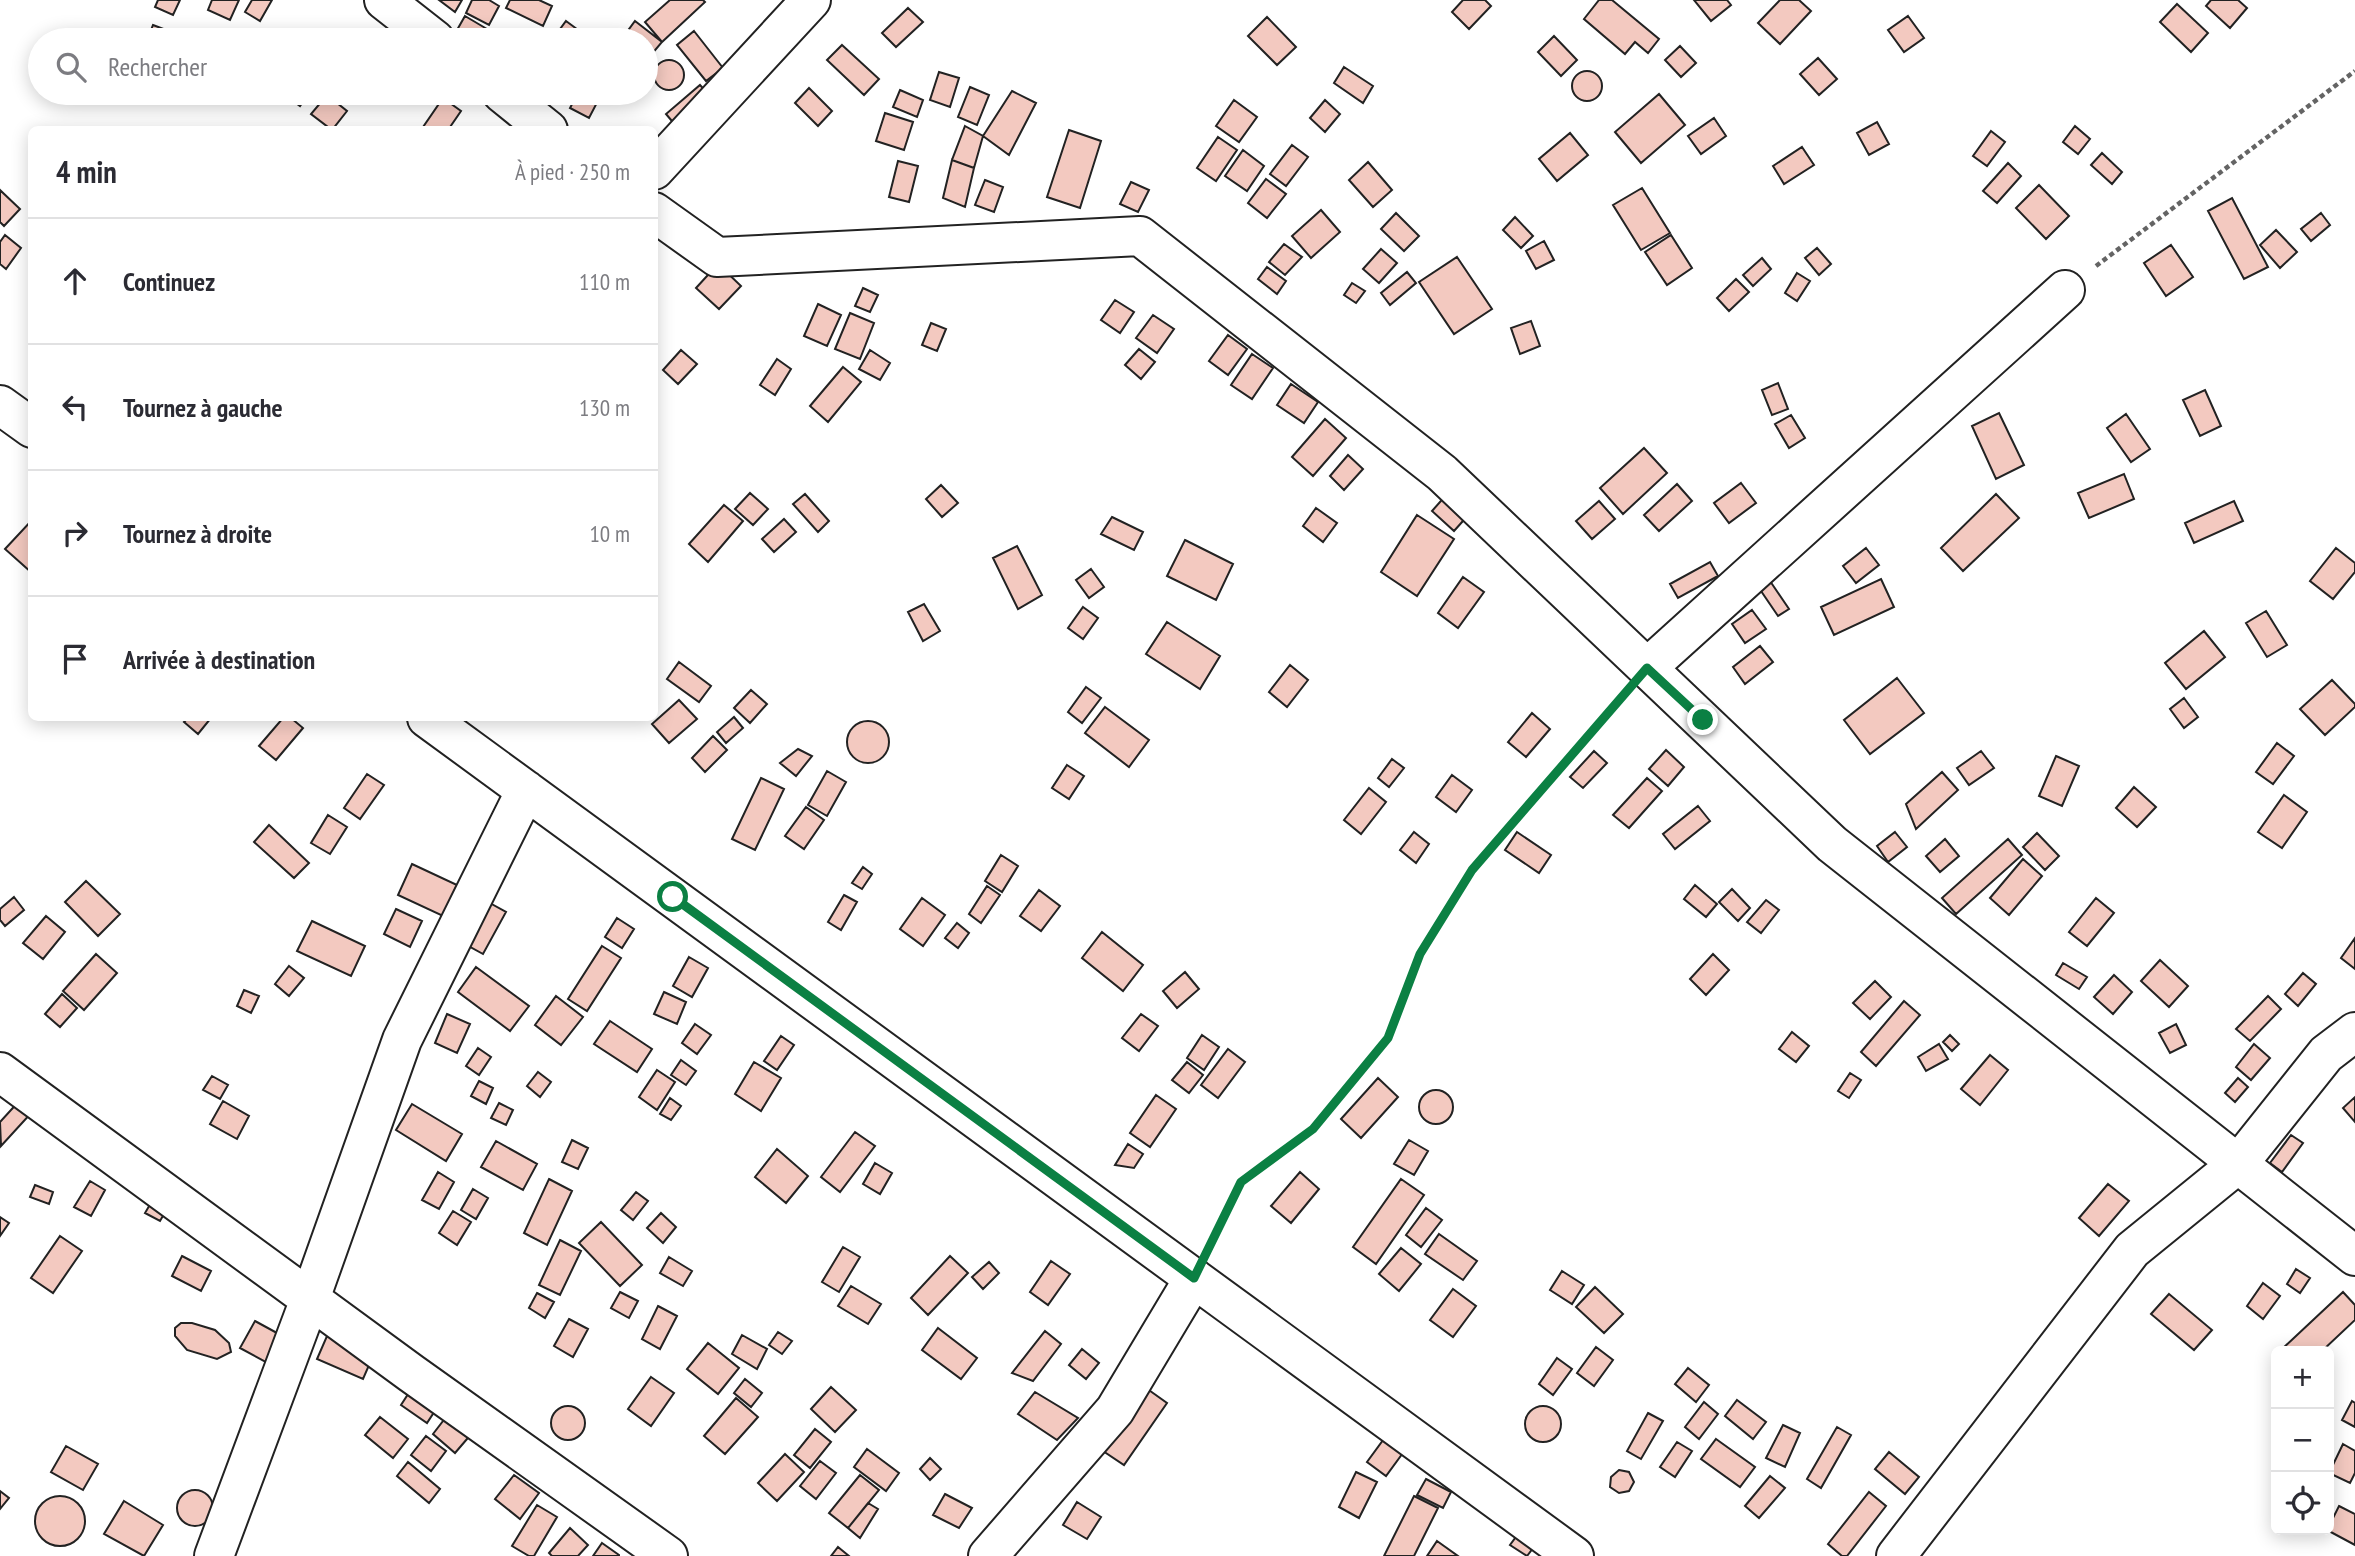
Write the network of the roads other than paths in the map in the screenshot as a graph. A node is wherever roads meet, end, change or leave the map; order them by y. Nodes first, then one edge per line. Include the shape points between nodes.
1 (384, 0) edge
2 (811, 0) edge
3 (420, 28) edge
4 (517, 105) edge
5 (543, 126) edge
6 (658, 166) edge
7 (658, 215) edge
8 (2064, 290) road end
9 (0, 405) edge
10 (28, 425) edge
11 (1647, 668) junction
12 (431, 721) edge
13 (526, 790) junction
14 (2355, 1032) edge
15 (0, 1073) edge
16 (2239, 1163) junction
17 (2355, 1256) edge
18 (1194, 1278) junction
19 (310, 1299) junction
20 (214, 1556) edge
21 (668, 1556) edge
22 (988, 1556) edge
23 (1574, 1556) edge
24 (1896, 1556) edge

1 - 3 street
2 - 6 street
4 - 5 street
7 - 11 street via 717,257 1140,236 1442,473
8 - 11 street
9 - 10 street
11 - 16 street via 1832,844
12 - 13 street
13 - 18 street
13 - 19 street via 402,1040
14 - 16 street via 2326,1054
15 - 19 street
16 - 17 street
16 - 24 street via 2132,1250
18 - 22 street via 1115,1410
18 - 23 street
19 - 20 street
19 - 21 street

